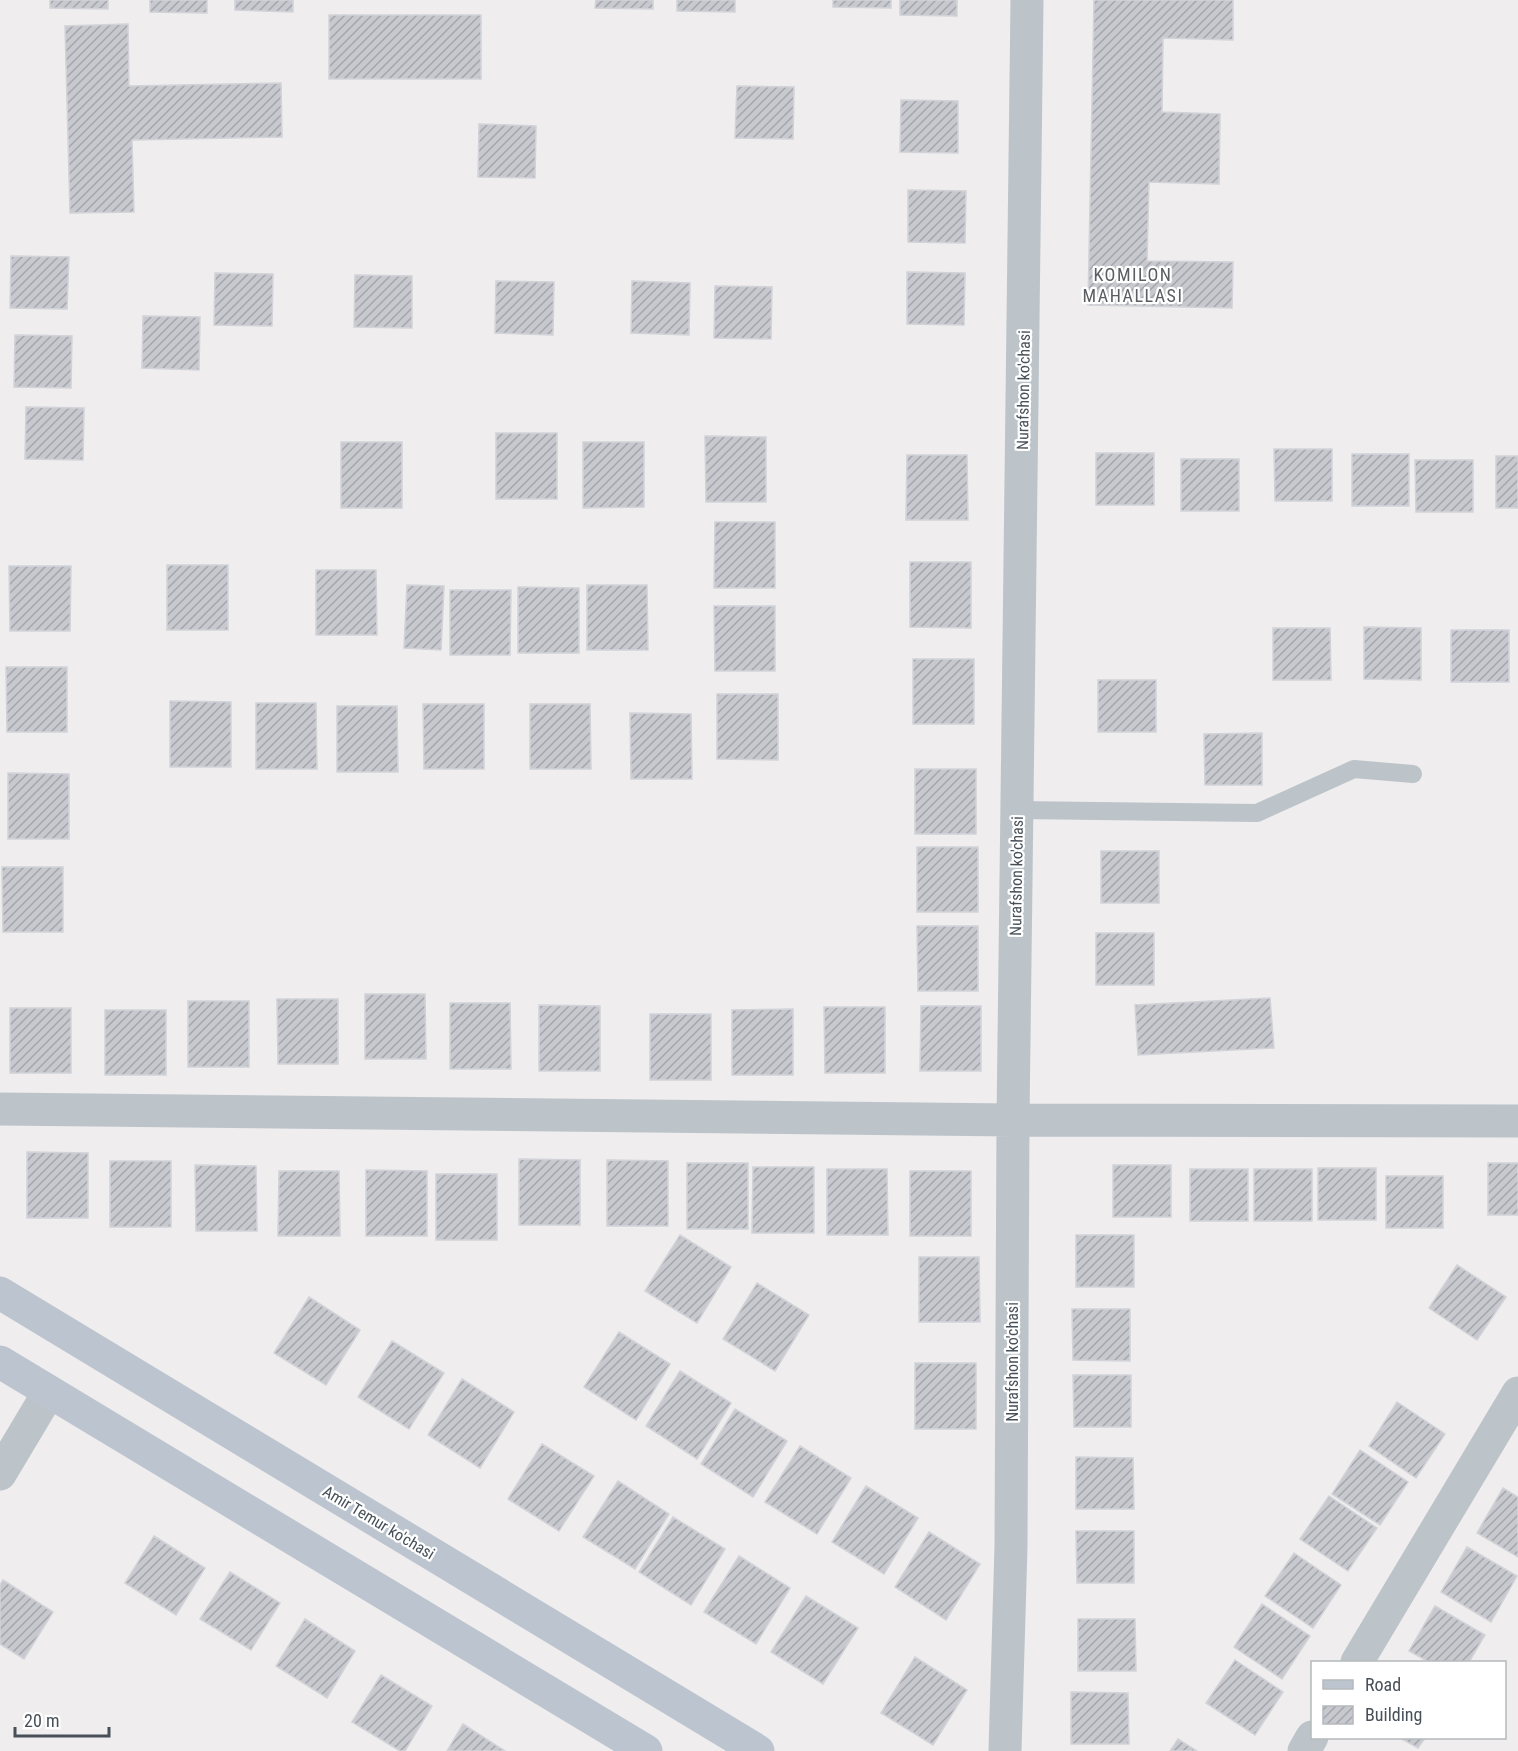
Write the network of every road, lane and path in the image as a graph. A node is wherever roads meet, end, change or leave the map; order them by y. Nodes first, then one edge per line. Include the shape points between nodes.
1 (1027, 0) edge
2 (1413, 774) dead end
3 (1017, 810) junction
4 (0, 1109) edge
5 (1013, 1120) junction
6 (1518, 1121) edge
7 (0, 1293) edge
8 (0, 1362) edge
9 (49, 1392) junction
10 (1518, 1393) edge
11 (0, 1474) edge
12 (1358, 1661) edge
13 (646, 1751) edge
14 (758, 1751) edge
15 (1005, 1751) edge

1 - 3 street, Nurafshon ko'chasi
2 - 3 lane via 1354,769 1257,813
3 - 5 street, Nurafshon ko'chasi
4 - 5 street
5 - 6 street
5 - 15 street, Nurafshon ko'chasi via 1011,1546
7 - 14 main road, Amir Temur ko'chasi
8 - 9 main road
9 - 11 street
9 - 13 main road
10 - 12 street

